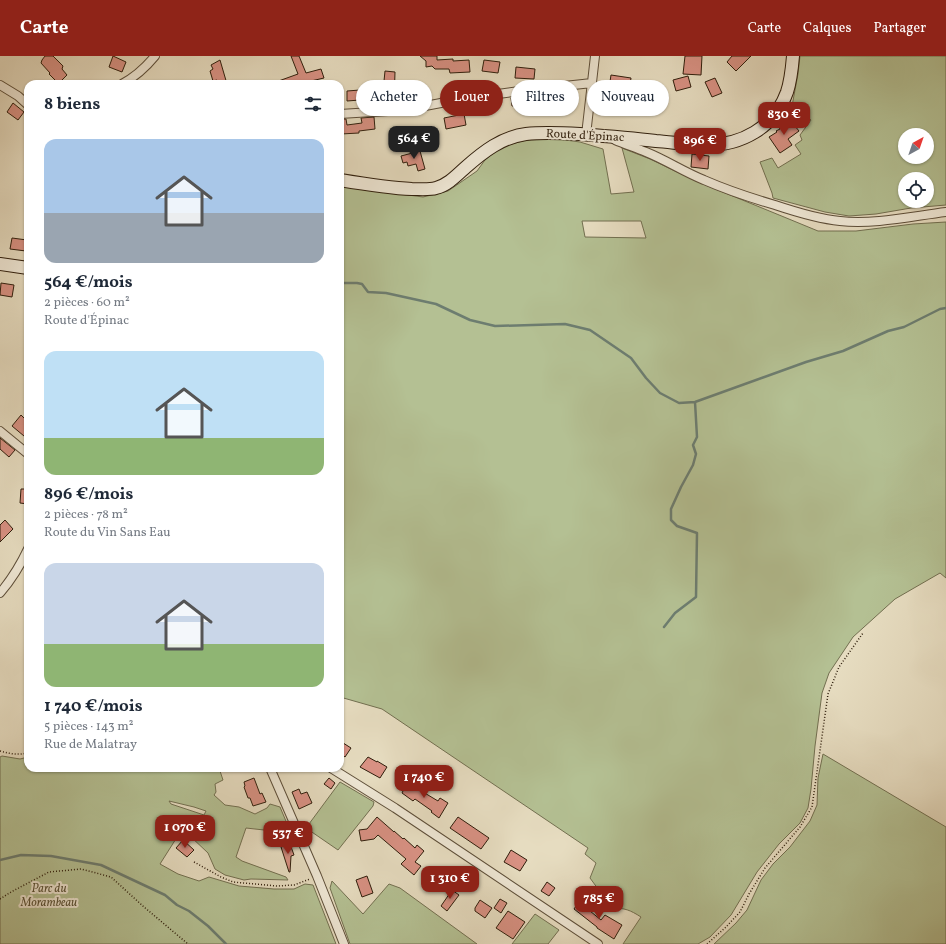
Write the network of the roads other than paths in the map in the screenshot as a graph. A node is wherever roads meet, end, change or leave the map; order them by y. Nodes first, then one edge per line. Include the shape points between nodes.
1 (155, 56) edge
2 (595, 56) edge
3 (793, 56) edge
4 (129, 80) edge
5 (592, 80) edge
6 (587, 84) edge
7 (0, 85) edge
8 (24, 101) edge
9 (344, 114) edge
10 (588, 116) edge
11 (586, 135) junction
12 (607, 136) junction
13 (344, 181) edge
14 (946, 212) edge
15 (0, 264) edge
16 (24, 267) edge
17 (0, 431) edge
18 (24, 451) edge
19 (24, 558) edge
20 (0, 592) edge
21 (272, 772) edge
22 (337, 772) edge
23 (344, 944) edge
24 (598, 944) edge

1 - 4 street
2 - 5 street
3 - 12 main road, Route d'Épinac via 789,83 779,107 769,121 743,139 724,144 704,145
6 - 9 street via 462,99 404,110
7 - 8 street
10 - 11 street
11 - 12 main road, Route d'Épinac
11 - 13 main road, Route d'Épinac via 539,133 510,138 497,143 446,184 436,188 402,189
12 - 14 street via 722,188 818,218 858,222
15 - 16 main road
17 - 18 street
19 - 20 street
21 - 23 street
22 - 24 street

